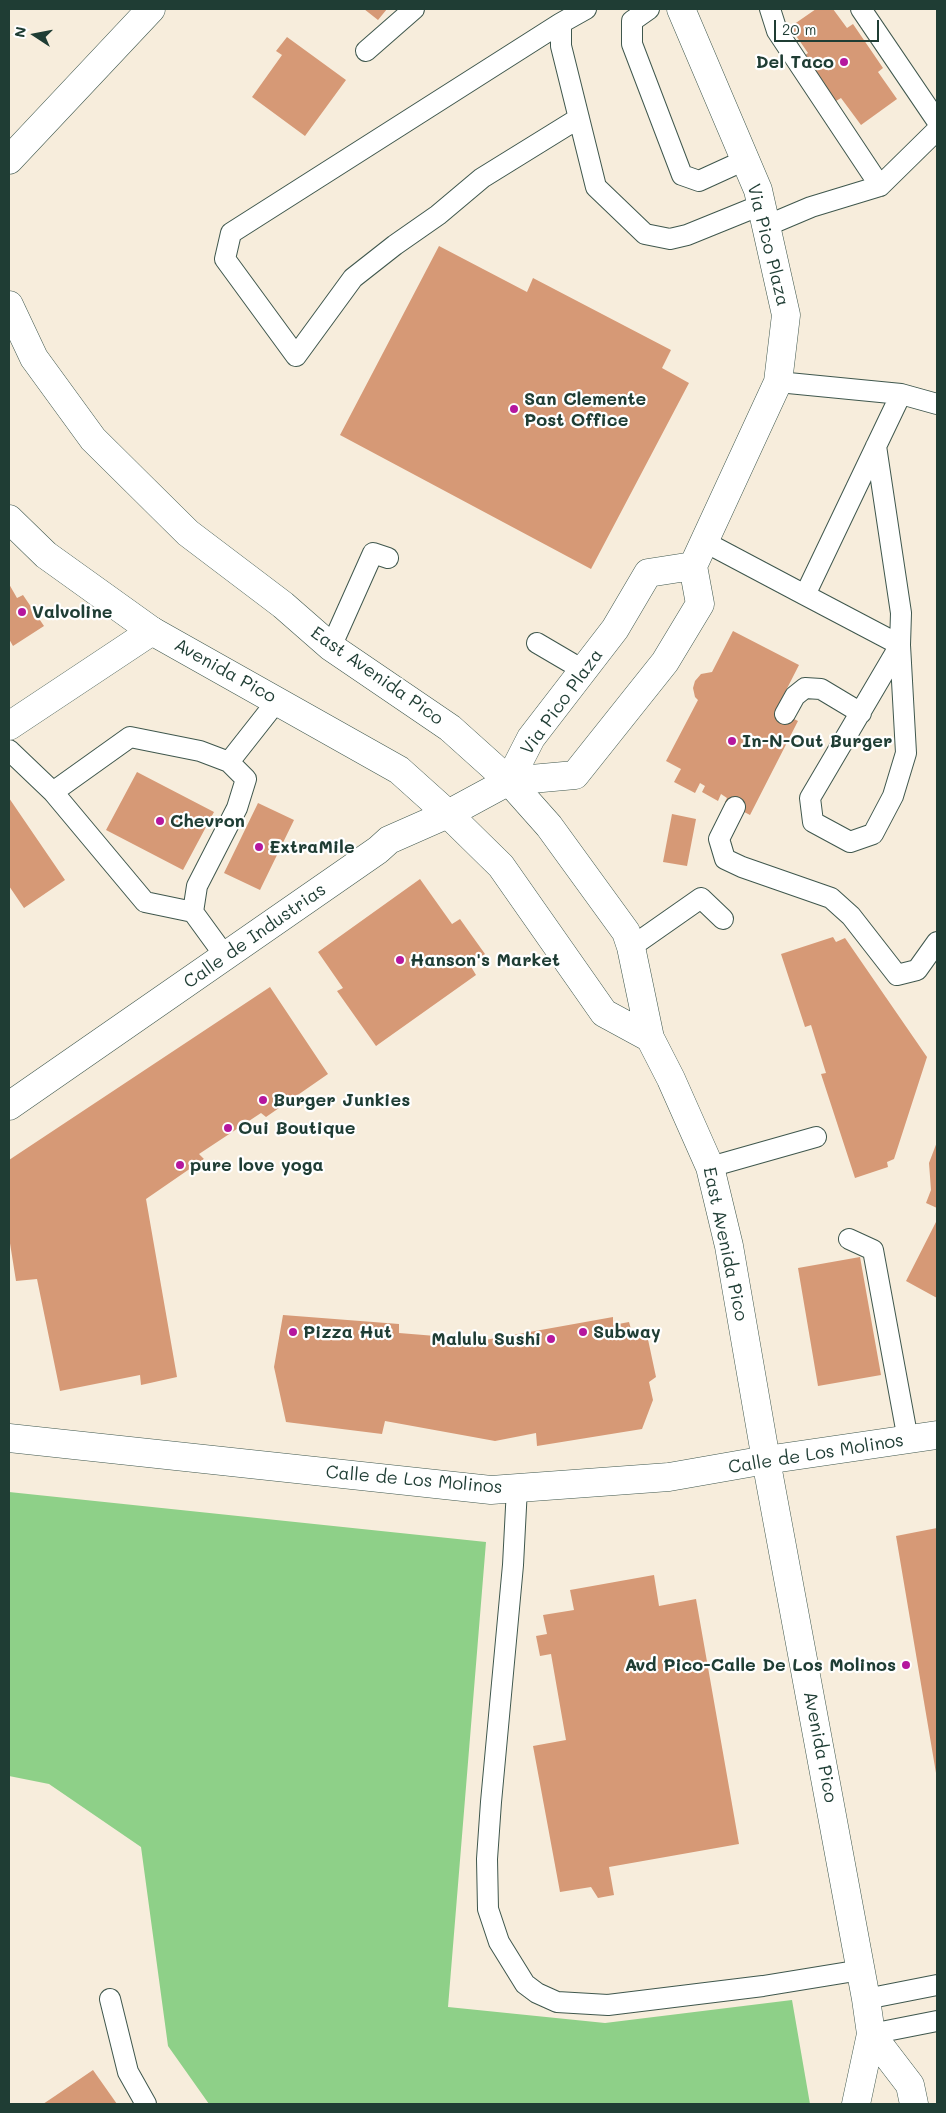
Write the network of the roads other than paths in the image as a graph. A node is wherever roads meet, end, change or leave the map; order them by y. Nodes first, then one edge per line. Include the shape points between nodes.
1 (151, 9) edge
2 (414, 9) edge
3 (586, 9) edge
4 (649, 9) edge
5 (682, 9) edge
6 (770, 9) edge
7 (861, 9) edge
8 (561, 23) junction
9 (366, 51) dead end
10 (579, 118) junction
11 (937, 121) edge
12 (937, 130) edge
13 (9, 160) edge
14 (745, 160) junction
15 (880, 186) junction
16 (763, 215) junction
17 (9, 305) edge
18 (778, 382) junction
19 (901, 394) junction
20 (937, 404) edge
21 (876, 446) junction
22 (9, 519) edge
23 (705, 542) junction
24 (388, 558) dead end
25 (694, 566) junction
26 (805, 595) junction
27 (152, 631) junction
28 (537, 643) dead end
29 (900, 645) junction
30 (331, 647) junction
31 (583, 670) junction
32 (277, 701) junction
33 (861, 713) junction
34 (785, 714) dead end
35 (9, 726) edge
36 (9, 750) edge
37 (229, 762) junction
38 (509, 781) junction
39 (53, 792) junction
40 (735, 807) dead end
41 (448, 814) junction
42 (193, 912) junction
43 (723, 919) dead end
44 (937, 942) edge
45 (631, 947) junction
46 (226, 956) junction
47 (650, 1038) junction
48 (9, 1106) edge
49 (816, 1137) dead end
50 (710, 1167) junction
51 (849, 1239) dead end
52 (937, 1436) edge
53 (9, 1438) edge
54 (908, 1440) junction
55 (766, 1460) junction
56 (517, 1488) junction
57 (861, 1970) junction
58 (937, 1985) edge
59 (110, 1999) dead end
60 (866, 1999) junction
61 (937, 2021) edge
62 (872, 2034) junction
63 (146, 2104) edge
64 (856, 2104) edge
65 (914, 2104) edge

1 - 13 main road
2 - 9 lane
3 - 8 lane
4 - 14 lane via 632,22 632,44 682,174 699,181
5 - 14 main road, Via Pico Plaza
6 - 15 lane via 777,31
7 - 11 lane
8 - 10 lane via 561,46
8 - 10 lane via 231,232 224,259 296,356 353,278 482,178
10 - 16 lane via 596,187 645,234 670,239
12 - 15 lane
14 - 16 main road, Via Pico Plaza via 758,190
15 - 16 lane via 811,207
16 - 18 main road, Via Pico Plaza via 786,315
17 - 30 main road, East Avenida Pico via 34,358 93,439 188,533 283,605
18 - 19 lane
18 - 23 main road, Via Pico Plaza
19 - 20 lane
19 - 21 lane
21 - 26 lane
21 - 29 lane via 901,612
22 - 27 main road, Avenida Pico via 46,555
23 - 25 main road, Via Pico Plaza
23 - 26 lane
24 - 30 lane via 373,553
25 - 31 main road, Via Pico Plaza via 648,573 615,629
25 - 38 main road, Via Pico Plaza via 700,604 665,662 575,775
26 - 29 lane
27 - 32 main road, Avenida Pico
27 - 35 main road
28 - 31 lane
29 - 33 lane
29 - 33 lane via 906,753 893,796 873,834 850,842 813,822 810,798
30 - 38 main road, East Avenida Pico via 450,728
31 - 38 main road, Via Pico Plaza via 531,738
32 - 37 lane
32 - 41 main road, Avenida Pico via 399,770
33 - 34 lane via 821,689 805,688 795,696
36 - 39 lane
37 - 39 lane via 200,751 130,737
37 - 42 lane via 246,779 237,808 197,886
38 - 41 main road, Calle de Industrias
38 - 45 main road, East Avenida Pico via 549,826 626,932
39 - 42 lane via 145,902
40 - 44 lane via 719,839 725,859 831,898 852,916 897,975 917,970
41 - 46 main road, Calle de Industrias via 388,840
41 - 47 main road via 501,866 604,1013
42 - 46 lane
43 - 45 lane via 701,898
45 - 47 main road, East Avenida Pico
46 - 48 main road, Calle de Industrias
47 - 50 main road, East Avenida Pico
49 - 50 lane
50 - 55 main road, East Avenida Pico via 729,1246
51 - 54 lane via 873,1250
52 - 54 main road, Calle de Los Molinos
53 - 56 main road, Calle de Los Molinos via 491,1490
54 - 55 main road, Calle de Los Molinos
55 - 56 main road, Calle de Los Molinos via 669,1477
55 - 57 main road, Avenida Pico
56 - 57 lane via 487,1859 488,1909 499,1942 525,1984 557,2002 608,2005
57 - 60 main road, Avenida Pico
58 - 60 lane
59 - 63 lane via 128,2072
60 - 62 main road, Avenida Pico
61 - 62 lane
62 - 64 main road, Avenida Pico
62 - 65 main road, Avenida Pico via 910,2085

